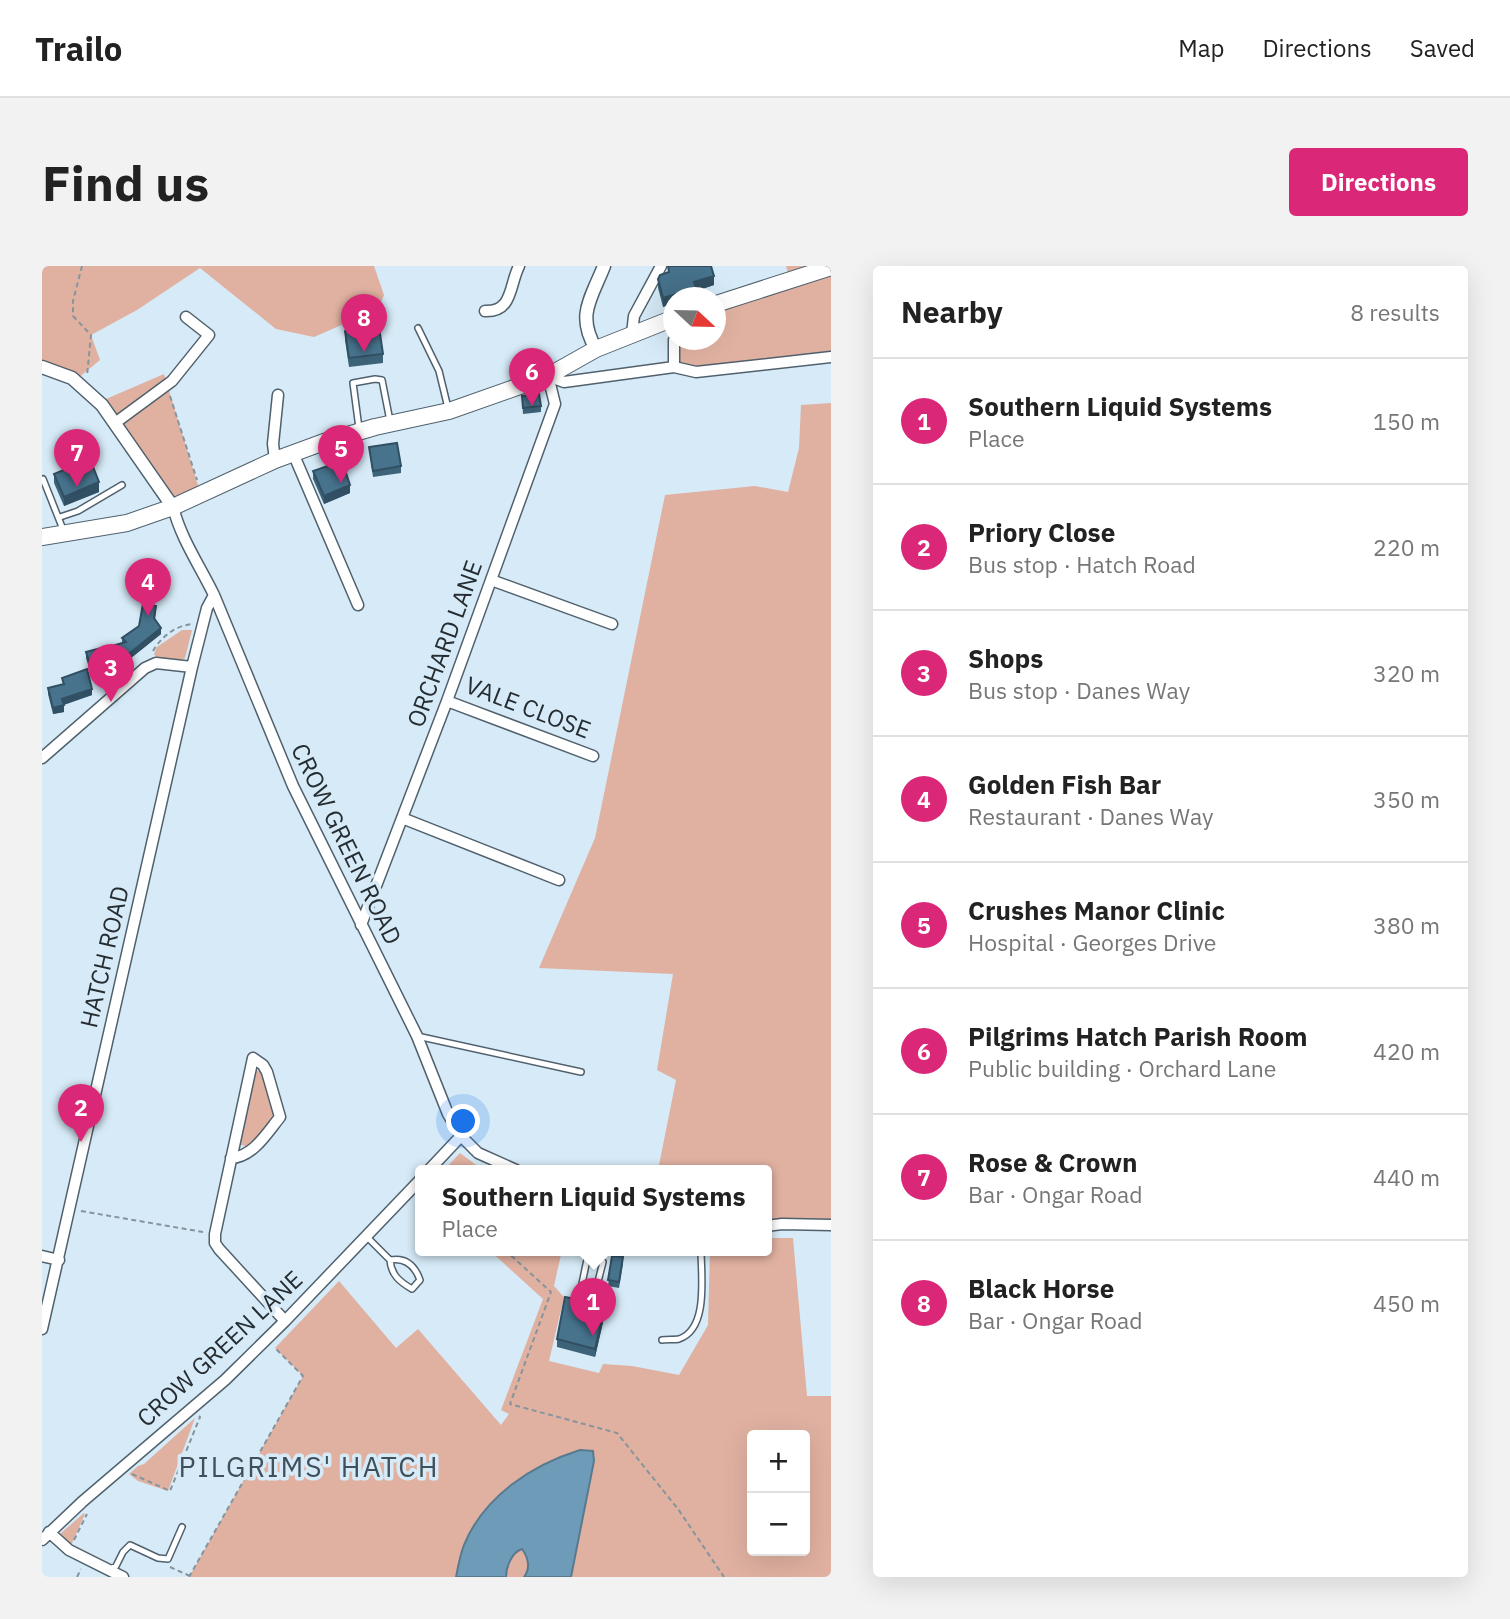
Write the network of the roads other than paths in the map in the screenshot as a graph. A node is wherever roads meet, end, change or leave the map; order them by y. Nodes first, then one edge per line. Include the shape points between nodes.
1 (519, 266) edge
2 (604, 266) edge
3 (663, 267) edge
4 (831, 267) edge
5 (726, 301) edge
6 (485, 311) dead end
7 (186, 317) dead end
8 (663, 322) edge
9 (418, 328) dead end
10 (632, 334) junction
11 (596, 349) junction
12 (674, 350) edge
13 (831, 357) edge
14 (42, 367) edge
15 (674, 367) junction
16 (548, 376) junction
17 (278, 395) dead end
18 (449, 411) junction
19 (115, 423) junction
20 (391, 424) junction
21 (360, 431) junction
22 (293, 453) junction
23 (275, 460) junction
24 (44, 480) edge
25 (122, 485) dead end
26 (173, 508) junction
27 (60, 517) junction
28 (64, 534) junction
29 (42, 537) edge
30 (491, 580) junction
31 (214, 595) junction
32 (358, 605) dead end
33 (612, 624) dead end
34 (192, 667) junction
35 (447, 701) junction
36 (593, 756) dead end
37 (42, 758) edge
38 (402, 818) junction
39 (559, 880) dead end
40 (361, 925) junction
41 (417, 1036) junction
42 (581, 1072) dead end
43 (461, 1136) junction
44 (232, 1158) junction
45 (434, 1165) edge
46 (505, 1165) edge
47 (415, 1185) edge
48 (772, 1225) edge
49 (831, 1225) edge
50 (366, 1236) junction
51 (42, 1256) edge
52 (588, 1256) edge
53 (701, 1256) edge
54 (59, 1260) junction
55 (390, 1260) junction
56 (603, 1262) dead end
57 (285, 1321) junction
58 (42, 1329) edge
59 (662, 1340) dead end
60 (182, 1527) dead end
61 (45, 1536) edge
62 (107, 1569) junction
63 (124, 1577) edge

1 - 6 street via 505,305
2 - 11 street via 586,313 587,335
3 - 10 street via 634,316
4 - 5 main road
7 - 19 street via 209,335 167,384
8 - 10 main road
9 - 18 lane via 439,370
10 - 11 main road
11 - 16 main road
12 - 15 street
13 - 15 street via 696,372
14 - 19 street via 72,378 103,405
15 - 16 street via 564,382
16 - 18 main road
16 - 30 street, ORCHARD LANE via 555,404
17 - 23 street
18 - 20 main road
19 - 26 street
20 - 21 main road
20 - 21 lane via 382,380 353,383
21 - 22 main road
22 - 23 main road
22 - 32 street
23 - 26 main road
24 - 27 lane
25 - 27 lane
26 - 28 main road via 127,523
26 - 31 street, CROW GREEN ROAD
27 - 28 lane
28 - 29 main road
30 - 33 street
30 - 35 street, ORCHARD LANE
31 - 34 street, HATCH ROAD
31 - 40 street, CROW GREEN ROAD via 293,786
34 - 37 street via 156,663 145,668
34 - 54 street, HATCH ROAD
35 - 36 street, VALE CLOSE
35 - 38 street, ORCHARD LANE
38 - 39 street
38 - 40 street, ORCHARD LANE
40 - 41 street, CROW GREEN ROAD
41 - 42 lane
41 - 43 street, CROW GREEN ROAD
43 - 45 street
43 - 46 street, CROW GREEN ROAD via 478,1153
44 - 44 street via 251,1071 253,1058 267,1072 280,1117 251,1151
44 - 57 street via 215,1243
47 - 50 street, CROW GREEN LANE
48 - 49 street
50 - 55 lane
50 - 57 street, CROW GREEN LANE
51 - 54 street
52 - 56 lane via 579,1298 593,1301
53 - 59 lane via 699,1320 680,1339
54 - 58 street, HATCH ROAD
55 - 55 lane via 391,1270 402,1283 412,1289 421,1280 405,1260
57 - 61 street, CROW GREEN LANE via 191,1410
60 - 62 lane via 168,1559 130,1545 116,1566
61 - 62 street
62 - 63 street

